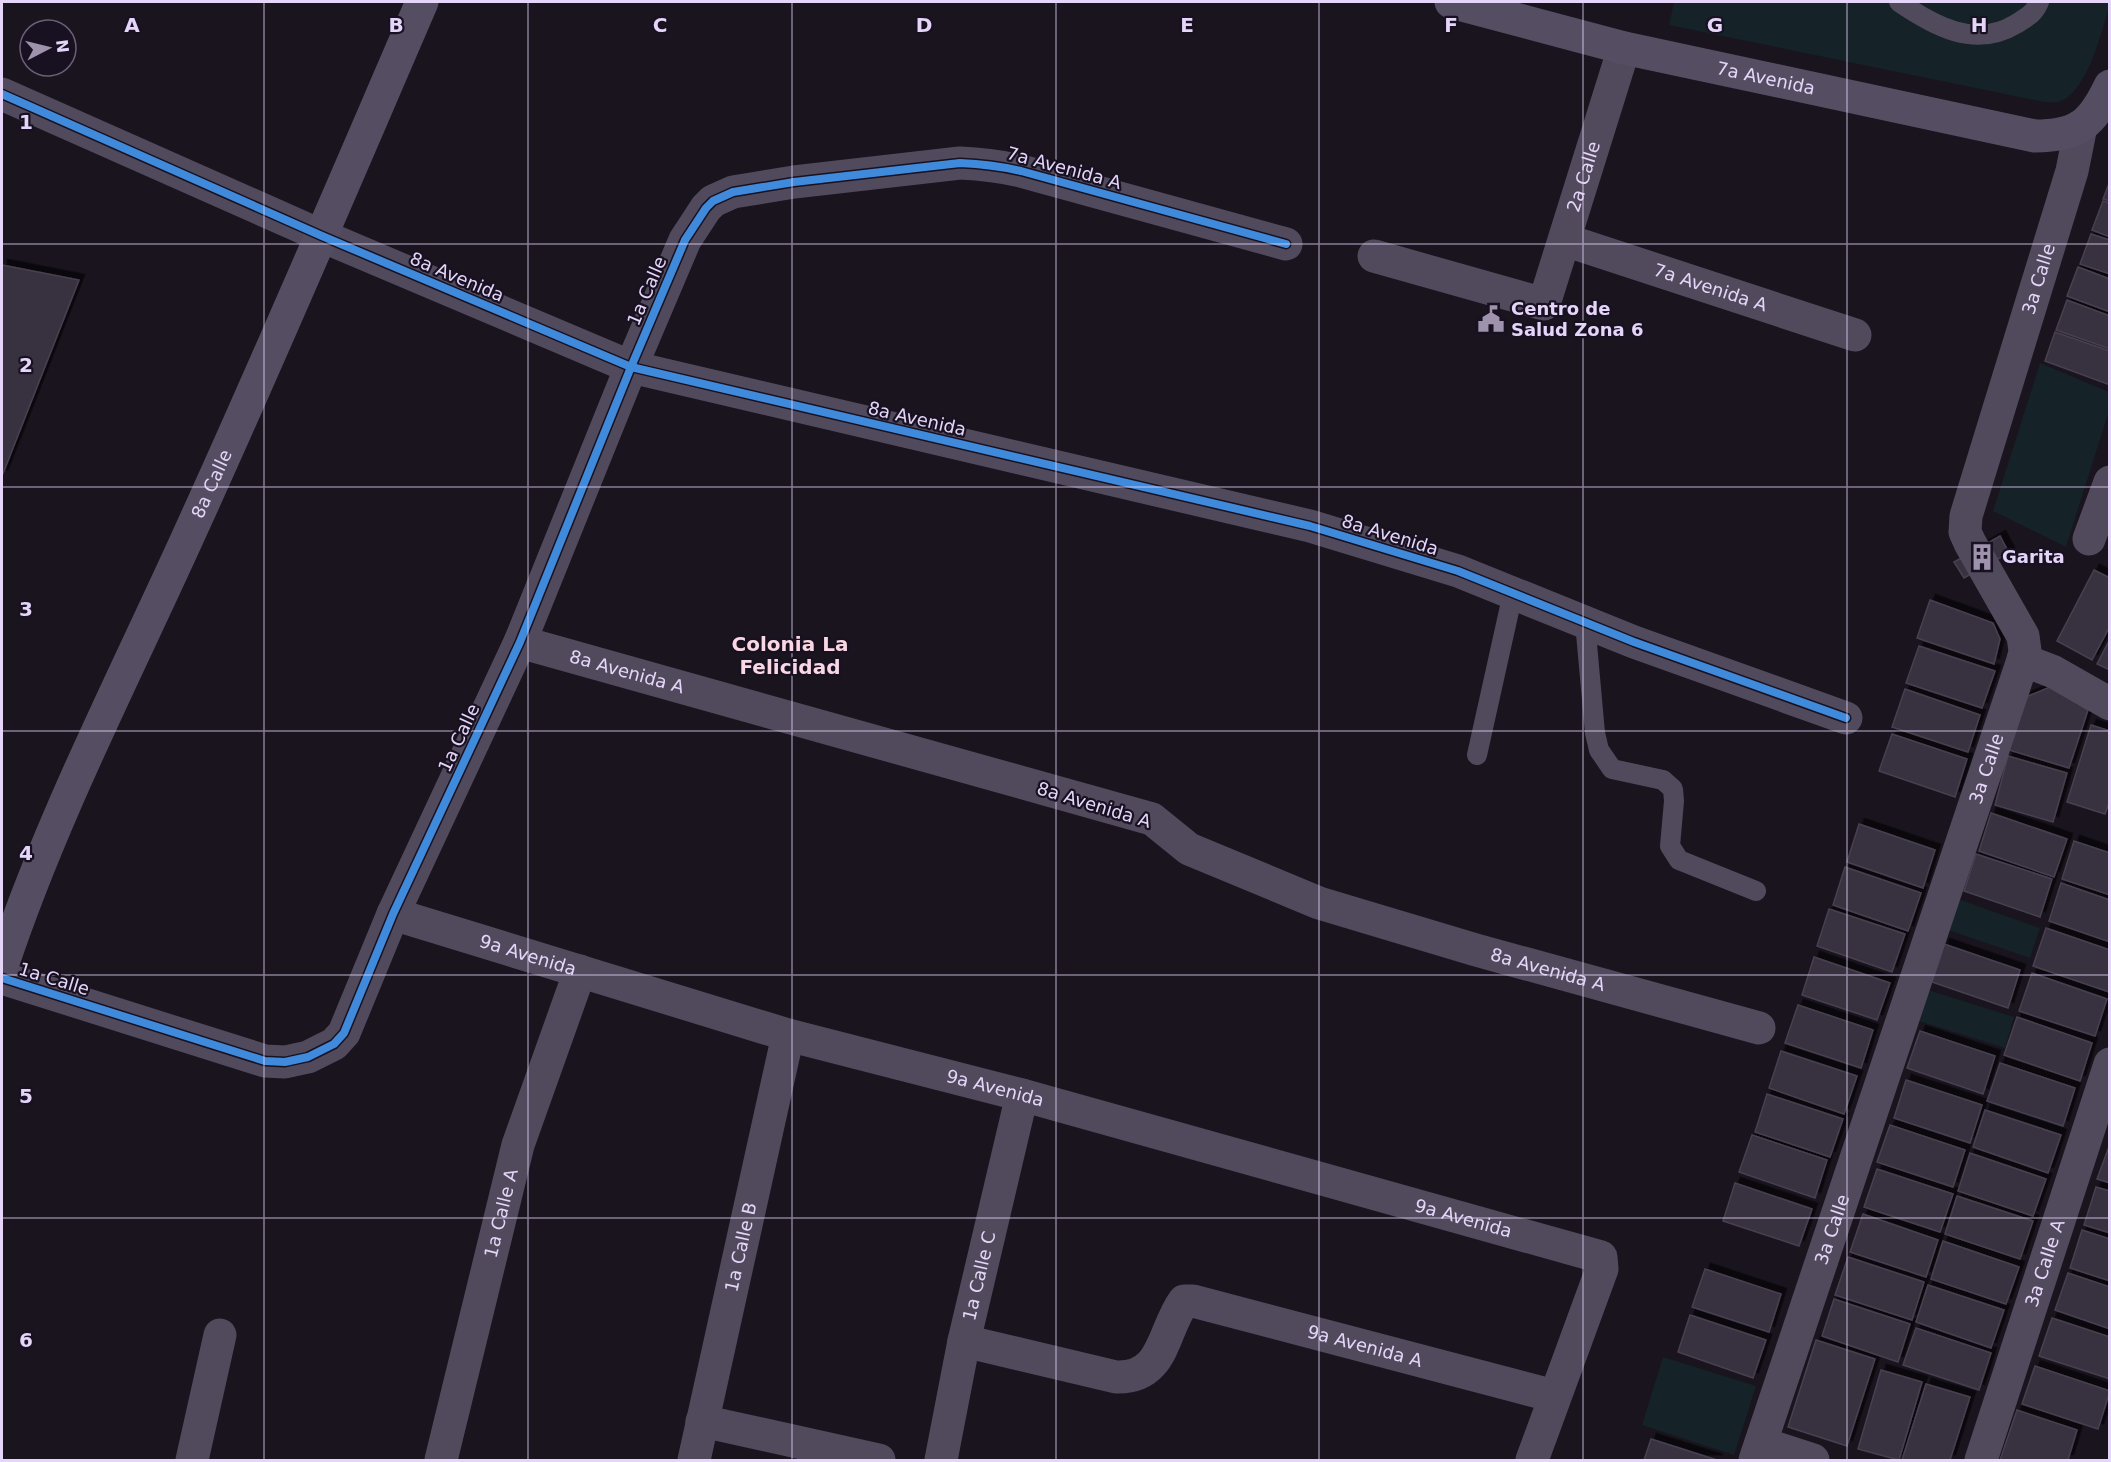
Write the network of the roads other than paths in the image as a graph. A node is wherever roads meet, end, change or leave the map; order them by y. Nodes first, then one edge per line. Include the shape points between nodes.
1 (422, 2) edge
2 (1451, 2) edge
3 (1899, 2) edge
4 (2039, 2) edge
5 (1624, 48) junction
6 (2109, 86) edge
7 (2, 94) edge
8 (2081, 126) junction
9 (794, 182) joint
10 (322, 236) junction
11 (1565, 240) junction
12 (1286, 244) dead end
13 (1374, 256) dead end
14 (1855, 335) dead end
15 (631, 367) junction
16 (2109, 482) edge
17 (2089, 539) dead end
18 (1513, 593) junction
19 (1585, 622) junction
20 (520, 642) junction
21 (2023, 660) junction
22 (2109, 704) edge
23 (1846, 718) dead end
24 (1477, 755) dead end
25 (1756, 891) dead end
26 (393, 915) junction
27 (2, 966) edge
28 (580, 971) junction
29 (2, 978) edge
30 (1760, 1028) dead end
31 (788, 1035) junction
32 (2109, 1064) edge
33 (1022, 1095) junction
34 (220, 1335) dead end
35 (964, 1341) junction
36 (1554, 1396) junction
37 (702, 1421) junction
38 (1758, 1452) edge
39 (192, 1461) edge
40 (441, 1461) edge
41 (694, 1461) edge
42 (879, 1461) edge
43 (941, 1461) edge
44 (1532, 1461) edge
45 (1813, 1461) edge
46 (1981, 1461) edge

1 - 10 main road, 8a Calle
2 - 5 main road, 7a Avenida
3 - 4 lane via 1927,21 1973,36 2007,30 2034,13
5 - 8 main road, 7a Avenida via 2035,136 2058,136
5 - 11 street, 2a Calle
6 - 8 main road via 2098,110
7 - 10 street, 8a Avenida
8 - 21 street, 3a Calle via 2072,171 1966,516 1965,532 1970,543 2023,636
9 - 12 street, 7a Avenida A via 960,163 996,165
9 - 15 street, 1a Calle via 733,192 706,208 685,240
10 - 15 street, 8a Avenida
10 - 27 main road, 8a Calle via 54,826
11 - 13 street, 2a Calle via 1545,304
11 - 14 street, 7a Avenida A
15 - 18 street, 8a Avenida via 1310,526 1458,571
15 - 20 street, 1a Calle
16 - 17 street
18 - 19 street, 8a Avenida
18 - 24 lane
19 - 23 street, 8a Avenida
19 - 25 lane via 1594,733 1599,750 1612,769 1663,780 1673,789 1670,846 1679,860
20 - 26 street, 1a Calle
20 - 30 street, 8a Avenida A via 1152,819 1189,849 1319,903
21 - 22 street via 2054,672
21 - 38 street, 3a Calle
26 - 28 street, 9a Avenida
26 - 29 street, 1a Calle via 344,1033 334,1044 296,1061 265,1061
28 - 31 street, 9a Avenida
28 - 40 street, 1a Calle A via 518,1145
31 - 33 street, 9a Avenida
31 - 37 street, 1a Calle B
32 - 46 street, 3a Calle A
33 - 35 street, 1a Calle C
33 - 36 street, 9a Avenida via 1601,1257 1602,1269
34 - 39 street
35 - 36 street, 9a Avenida A via 1124,1377 1143,1372 1156,1359 1178,1309 1184,1301 1193,1301
35 - 43 street, 1a Calle C
36 - 44 street
37 - 41 street, 1a Calle B
37 - 42 street
38 - 45 street

